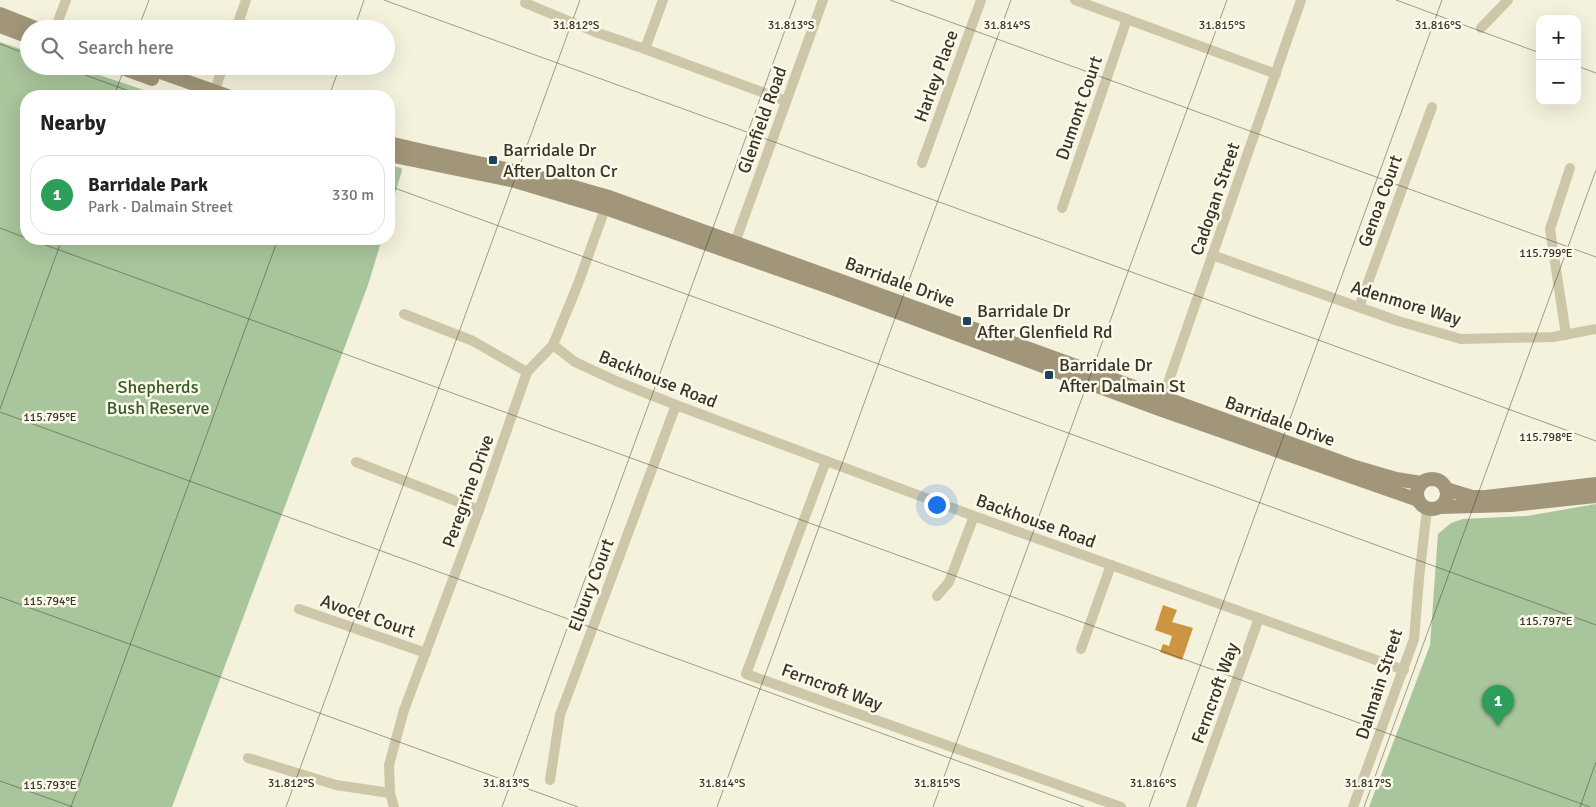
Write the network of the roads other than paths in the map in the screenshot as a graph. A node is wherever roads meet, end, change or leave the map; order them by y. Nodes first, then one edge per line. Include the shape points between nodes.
1 (66, 0) edge
2 (246, 0) edge
3 (663, 0) edge
4 (823, 0) edge
5 (981, 0) edge
6 (1076, 0) edge
7 (1301, 0) edge
8 (1508, 0) edge
9 (525, 3) dead end
10 (0, 14) edge
11 (1128, 19) junction
12 (58, 20) edge
13 (239, 20) edge
14 (20, 22) edge
15 (0, 26) edge
16 (1481, 28) dead end
17 (20, 34) edge
18 (645, 50) junction
19 (1276, 74) junction
20 (141, 75) edge
21 (166, 75) edge
22 (220, 75) edge
23 (183, 90) edge
24 (204, 90) edge
25 (215, 90) edge
26 (786, 101) junction
27 (1432, 107) dead end
28 (395, 145) edge
29 (395, 156) edge
30 (922, 163) dead end
31 (1570, 168) dead end
32 (607, 202) junction
33 (1062, 208) dead end
34 (733, 247) junction
35 (1212, 254) junction
36 (1359, 307) junction
37 (404, 314) dead end
38 (1596, 329) edge
39 (1566, 335) junction
40 (553, 345) junction
41 (528, 372) junction
42 (1160, 403) junction
43 (676, 405) junction
44 (356, 462) dead end
45 (826, 462) junction
46 (1421, 483) junction
47 (1596, 484) edge
48 (1446, 489) junction
49 (1596, 496) edge
50 (1428, 505) junction
51 (479, 510) junction
52 (974, 516) junction
53 (1111, 565) junction
54 (936, 596) dead end
55 (299, 610) dead end
56 (1259, 618) junction
57 (1081, 649) dead end
58 (426, 653) junction
59 (1404, 670) junction
60 (248, 758) dead end
61 (550, 780) dead end
62 (390, 793) junction
63 (394, 807) edge
64 (1121, 807) edge
65 (1191, 807) edge
66 (1353, 807) edge

1 - 12 street
2 - 13 street
3 - 18 street
4 - 26 street, Glenfield Road
5 - 30 street, Harley Place
6 - 11 street
7 - 19 street, Cadogan Street
8 - 16 street
9 - 18 street
10 - 14 street
11 - 19 street
11 - 33 street, Dumont Court
15 - 17 street
18 - 26 street
19 - 35 street, Cadogan Street
20 - 23 street
21 - 24 street
22 - 25 street
26 - 34 street, Glenfield Road
27 - 36 street, Genoa Court
28 - 32 street, Barridale Drive via 558,182
29 - 32 street, Barridale Drive
31 - 39 street via 1550,229
32 - 34 street, Barridale Drive
32 - 40 street, Peregrine Drive
34 - 42 street, Barridale Drive
35 - 36 street, Adenmore Way
35 - 42 street, Cadogan Street
36 - 39 street, Adenmore Way via 1461,339
37 - 41 street via 473,341
38 - 39 street, Adenmore Way
40 - 41 street, Peregrine Drive
40 - 43 street, Backhouse Road via 575,362
41 - 51 street, Peregrine Drive
42 - 46 street, Barridale Drive via 1361,469
42 - 50 street, Barridale Drive
43 - 45 street, Backhouse Road
43 - 61 street, Elbury Court via 560,715
44 - 51 street
45 - 52 street, Backhouse Road
45 - 64 street, Ferncroft Way via 746,674
46 - 48 street via 1437,480
46 - 50 street via 1417,491
47 - 48 street via 1486,497 1472,497
48 - 50 street via 1446,499
49 - 50 street, Barridale Drive via 1511,505
50 - 59 street, Dalmain Street via 1414,639
51 - 58 street, Peregrine Drive
52 - 53 street, Backhouse Road
52 - 54 street via 949,582
53 - 56 street, Backhouse Road
53 - 57 street
55 - 58 street, Avocet Court
56 - 59 street, Backhouse Road
56 - 65 street, Ferncroft Way
58 - 62 street, Peregrine Drive via 404,710 389,765
59 - 66 street, Dalmain Street
60 - 62 street via 336,785
62 - 63 street, Peregrine Drive

